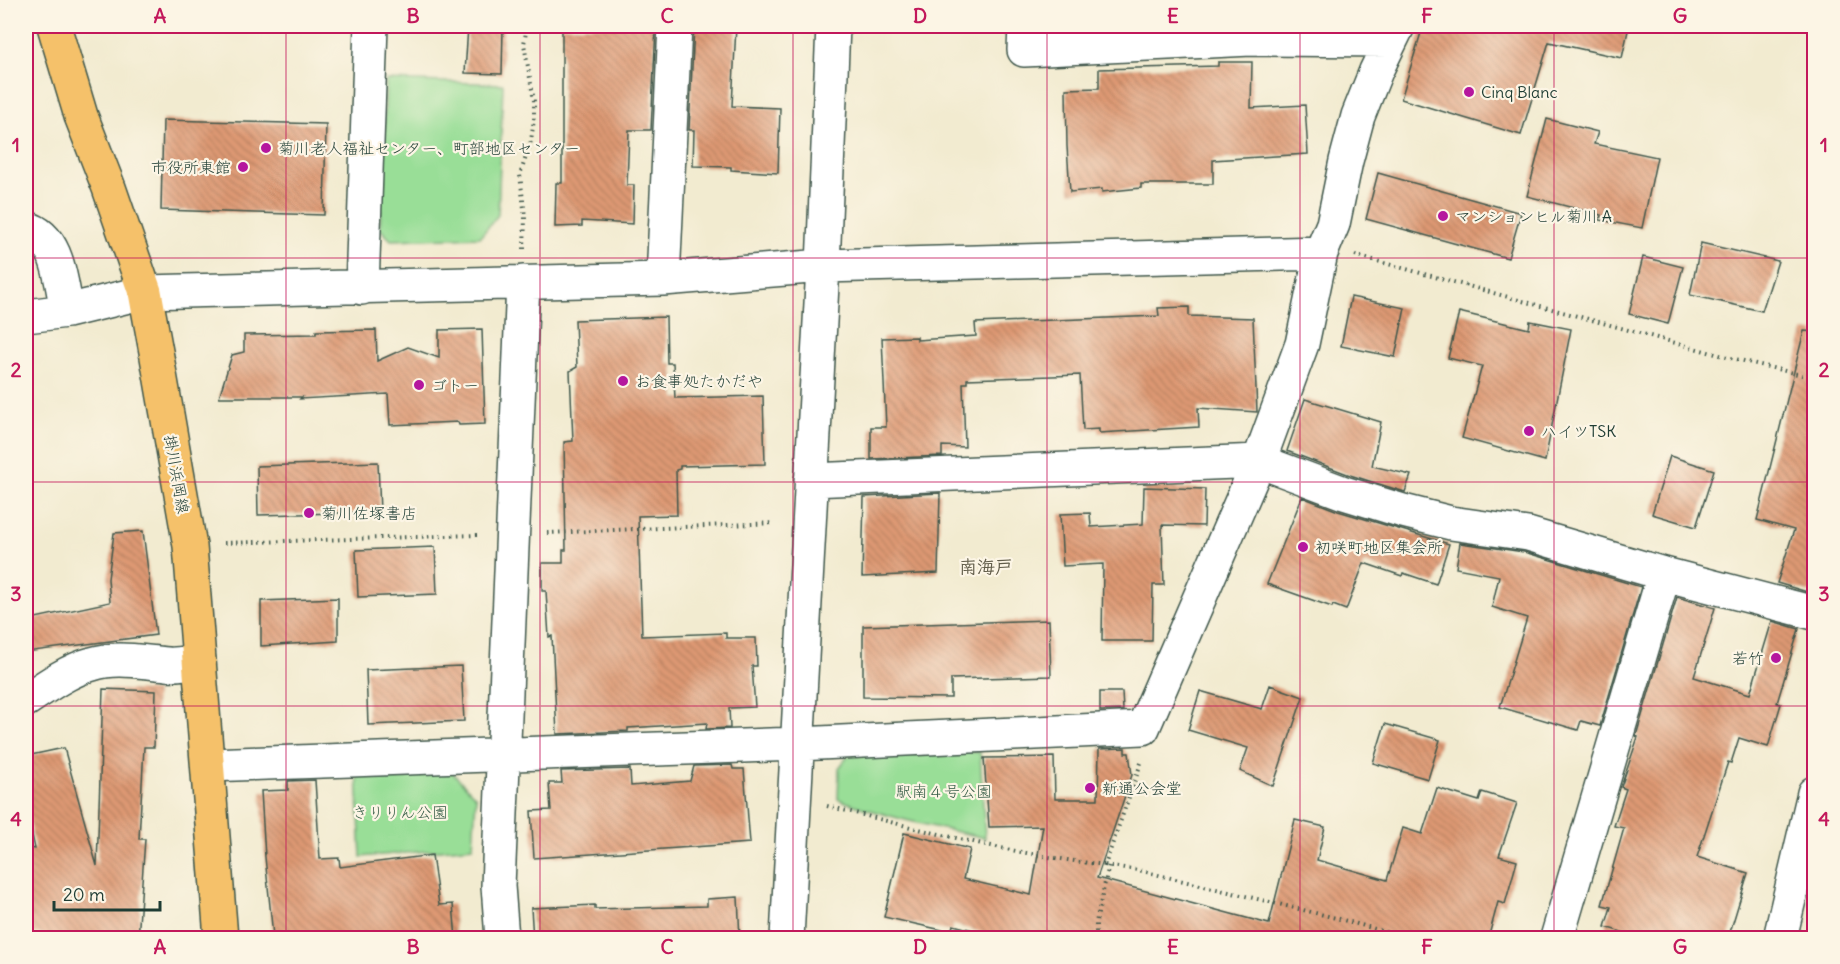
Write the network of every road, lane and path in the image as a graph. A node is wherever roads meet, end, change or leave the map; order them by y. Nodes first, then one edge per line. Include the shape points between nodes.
1 (54, 26) edge
2 (371, 26) edge
3 (528, 26) edge
4 (675, 26) edge
5 (833, 26) edge
6 (1024, 26) edge
7 (1252, 32) edge
8 (1394, 33) edge
9 (26, 228) edge
10 (1322, 250) junction
11 (823, 266) junction
12 (663, 279) junction
13 (523, 282) junction
14 (362, 288) junction
15 (145, 292) junction
16 (67, 311) junction
17 (26, 316) edge
18 (1815, 378) edge
19 (1259, 461) junction
20 (811, 480) junction
21 (809, 522) junction
22 (513, 534) junction
23 (190, 546) junction
24 (1664, 574) junction
25 (1815, 613) edge
26 (200, 661) junction
27 (26, 700) edge
28 (1143, 728) junction
29 (798, 744) junction
30 (505, 754) junction
31 (209, 765) junction
32 (1815, 793) edge
33 (795, 797) junction
34 (1107, 865) junction
35 (221, 939) edge
36 (502, 939) edge
37 (787, 939) edge
38 (1096, 939) edge
39 (1407, 939) edge
40 (1557, 939) edge
41 (1780, 939) edge

1 - 15 main road, 掛川浜岡線 via 81,116
2 - 14 street
3 - 13 path via 524,44 534,119 520,175 525,217
4 - 12 street
5 - 11 street
6 - 7 street via 1024,50
7 - 8 street
8 - 10 street via 1358,116 1333,224
9 - 16 street via 50,244
10 - 11 street
10 - 18 path
10 - 19 street via 1302,344
11 - 12 street
11 - 20 street
12 - 13 street
13 - 14 street
13 - 22 street
14 - 15 street
15 - 16 street
15 - 23 main road, 掛川浜岡線
16 - 17 street
19 - 20 street
19 - 24 street via 1403,511 1451,524 1528,534
19 - 28 street
20 - 21 street
21 - 22 path
21 - 29 street
22 - 23 path
22 - 30 street
23 - 26 main road, 掛川浜岡線
24 - 25 street
24 - 40 street
26 - 27 street via 169,664 112,660 91,664
26 - 31 main road, 掛川浜岡線
28 - 29 street
28 - 34 path via 1146,747
29 - 30 street
29 - 33 street
30 - 31 street
30 - 36 street via 498,886
31 - 35 main road, 掛川浜岡線
32 - 41 street
33 - 34 path via 971,842
33 - 37 street
34 - 38 path
34 - 39 path via 1336,918

